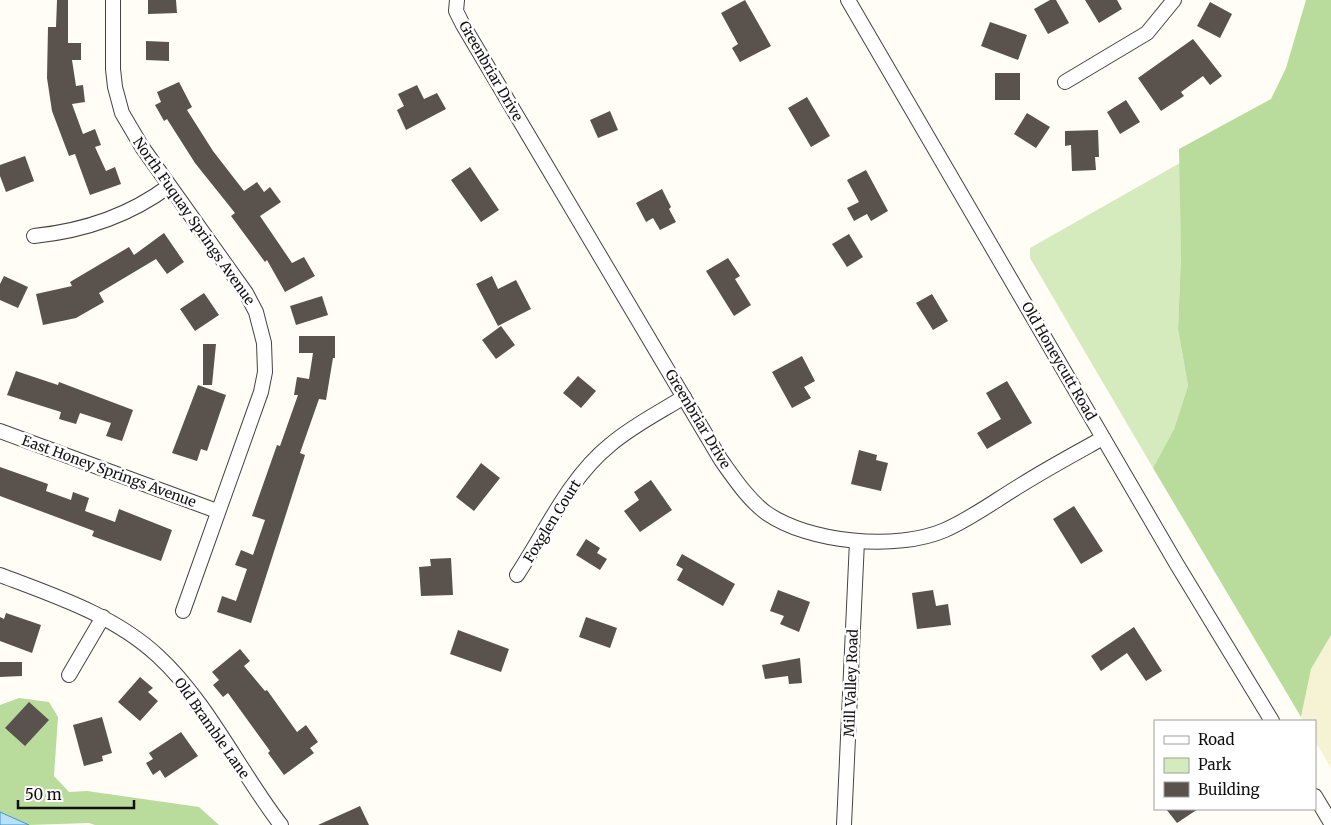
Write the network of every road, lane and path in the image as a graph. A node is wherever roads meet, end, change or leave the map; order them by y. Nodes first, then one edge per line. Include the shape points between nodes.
1 (113, 0) edge
2 (457, 0) edge
3 (848, 0) edge
4 (1174, 0) edge
5 (1065, 82) dead end
6 (168, 186) junction
7 (34, 236) dead end
8 (684, 397) junction
9 (0, 431) edge
10 (1103, 438) junction
11 (218, 511) junction
12 (857, 541) junction
13 (517, 575) dead end
14 (0, 576) edge
15 (183, 610) dead end
16 (103, 617) junction
17 (69, 676) dead end
18 (1271, 720) edge
19 (1316, 798) edge
20 (1331, 824) edge
21 (281, 825) edge
22 (844, 825) edge

1 - 6 street, North Fuquay Springs Avenue via 113,69 122,113
2 - 8 street, Greenbriar Drive via 456,11 463,25
3 - 10 street, Old Honeycutt Road
4 - 5 street via 1147,33
6 - 7 street via 124,213 80,229
6 - 11 street, North Fuquay Springs Avenue via 246,293 256,312 264,343 265,372 261,392
8 - 12 street, Greenbriar Drive via 737,483 765,512 820,536
8 - 13 street, Foxglen Court via 598,455 569,489
9 - 11 street, East Honey Springs Avenue
10 - 12 street, Greenbriar Drive via 944,530 905,539
10 - 18 street, Old Honeycutt Road
11 - 15 street, North Fuquay Springs Avenue
12 - 22 street, Mill Valley Road
14 - 16 street, Old Bramble Lane
16 - 17 street
16 - 21 street, Old Bramble Lane via 152,650 178,677
19 - 20 street

